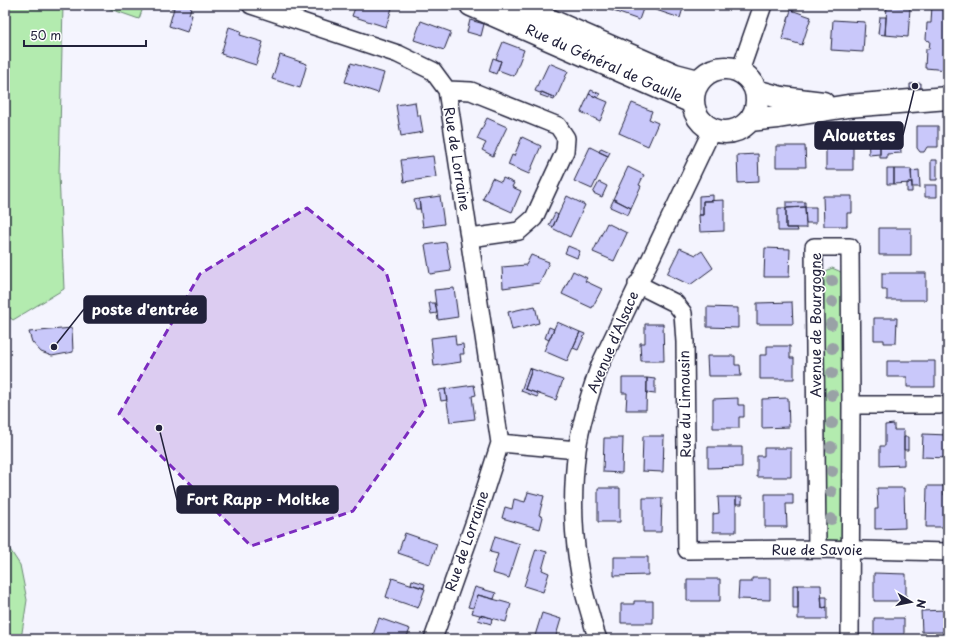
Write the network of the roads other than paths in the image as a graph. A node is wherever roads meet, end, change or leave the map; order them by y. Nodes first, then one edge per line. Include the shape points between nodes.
1 (250, 5) edge
2 (471, 5) edge
3 (515, 5) edge
4 (763, 5) edge
5 (740, 71) junction
6 (698, 81) junction
7 (447, 90) junction
8 (756, 91) junction
9 (948, 98) edge
10 (692, 102) junction
11 (848, 106) junction
12 (750, 120) junction
13 (712, 130) junction
14 (470, 238) junction
15 (637, 284) junction
16 (851, 405) junction
17 (940, 405) dead end
18 (500, 443) junction
19 (577, 450) junction
20 (817, 549) junction
21 (687, 550) joint
22 (849, 550) junction
23 (948, 552) edge
24 (433, 639) edge
25 (598, 639) edge
26 (850, 639) edge

1 - 7 street, Rue de Lorraine via 398,54 433,71
2 - 10 main road, Rue du Général de Gaulle
3 - 6 main road, Rue du Général de Gaulle via 675,75
4 - 5 street
5 - 6 main road via 722,67 713,69
5 - 8 main road via 748,77
6 - 10 main road via 693,91
7 - 14 street, Rue de Lorraine
7 - 14 street via 471,92 558,126 566,138 565,151 534,218 520,231
8 - 11 main road via 782,98
8 - 12 main road via 757,104
9 - 11 main road
10 - 13 main road via 698,119
11 - 12 main road
12 - 13 main road via 733,131
13 - 15 street, Avenue d'Alsace
14 - 18 street, Rue de Lorraine
15 - 19 street, Avenue d'Alsace via 600,365 587,405
15 - 21 street, Rue du Limousin via 675,303 683,313
16 - 17 street
16 - 20 street, Avenue de Bourgogne via 850,247 814,247
16 - 22 street, Avenue de Bourgogne
18 - 19 street
18 - 24 street, Rue de Lorraine via 476,521
19 - 25 street, Avenue d'Alsace via 573,513 575,548 581,584
20 - 21 street, Rue de Savoie
20 - 22 street, Rue de Savoie
22 - 23 street, Rue de Savoie
22 - 26 street, Avenue de Bourgogne

